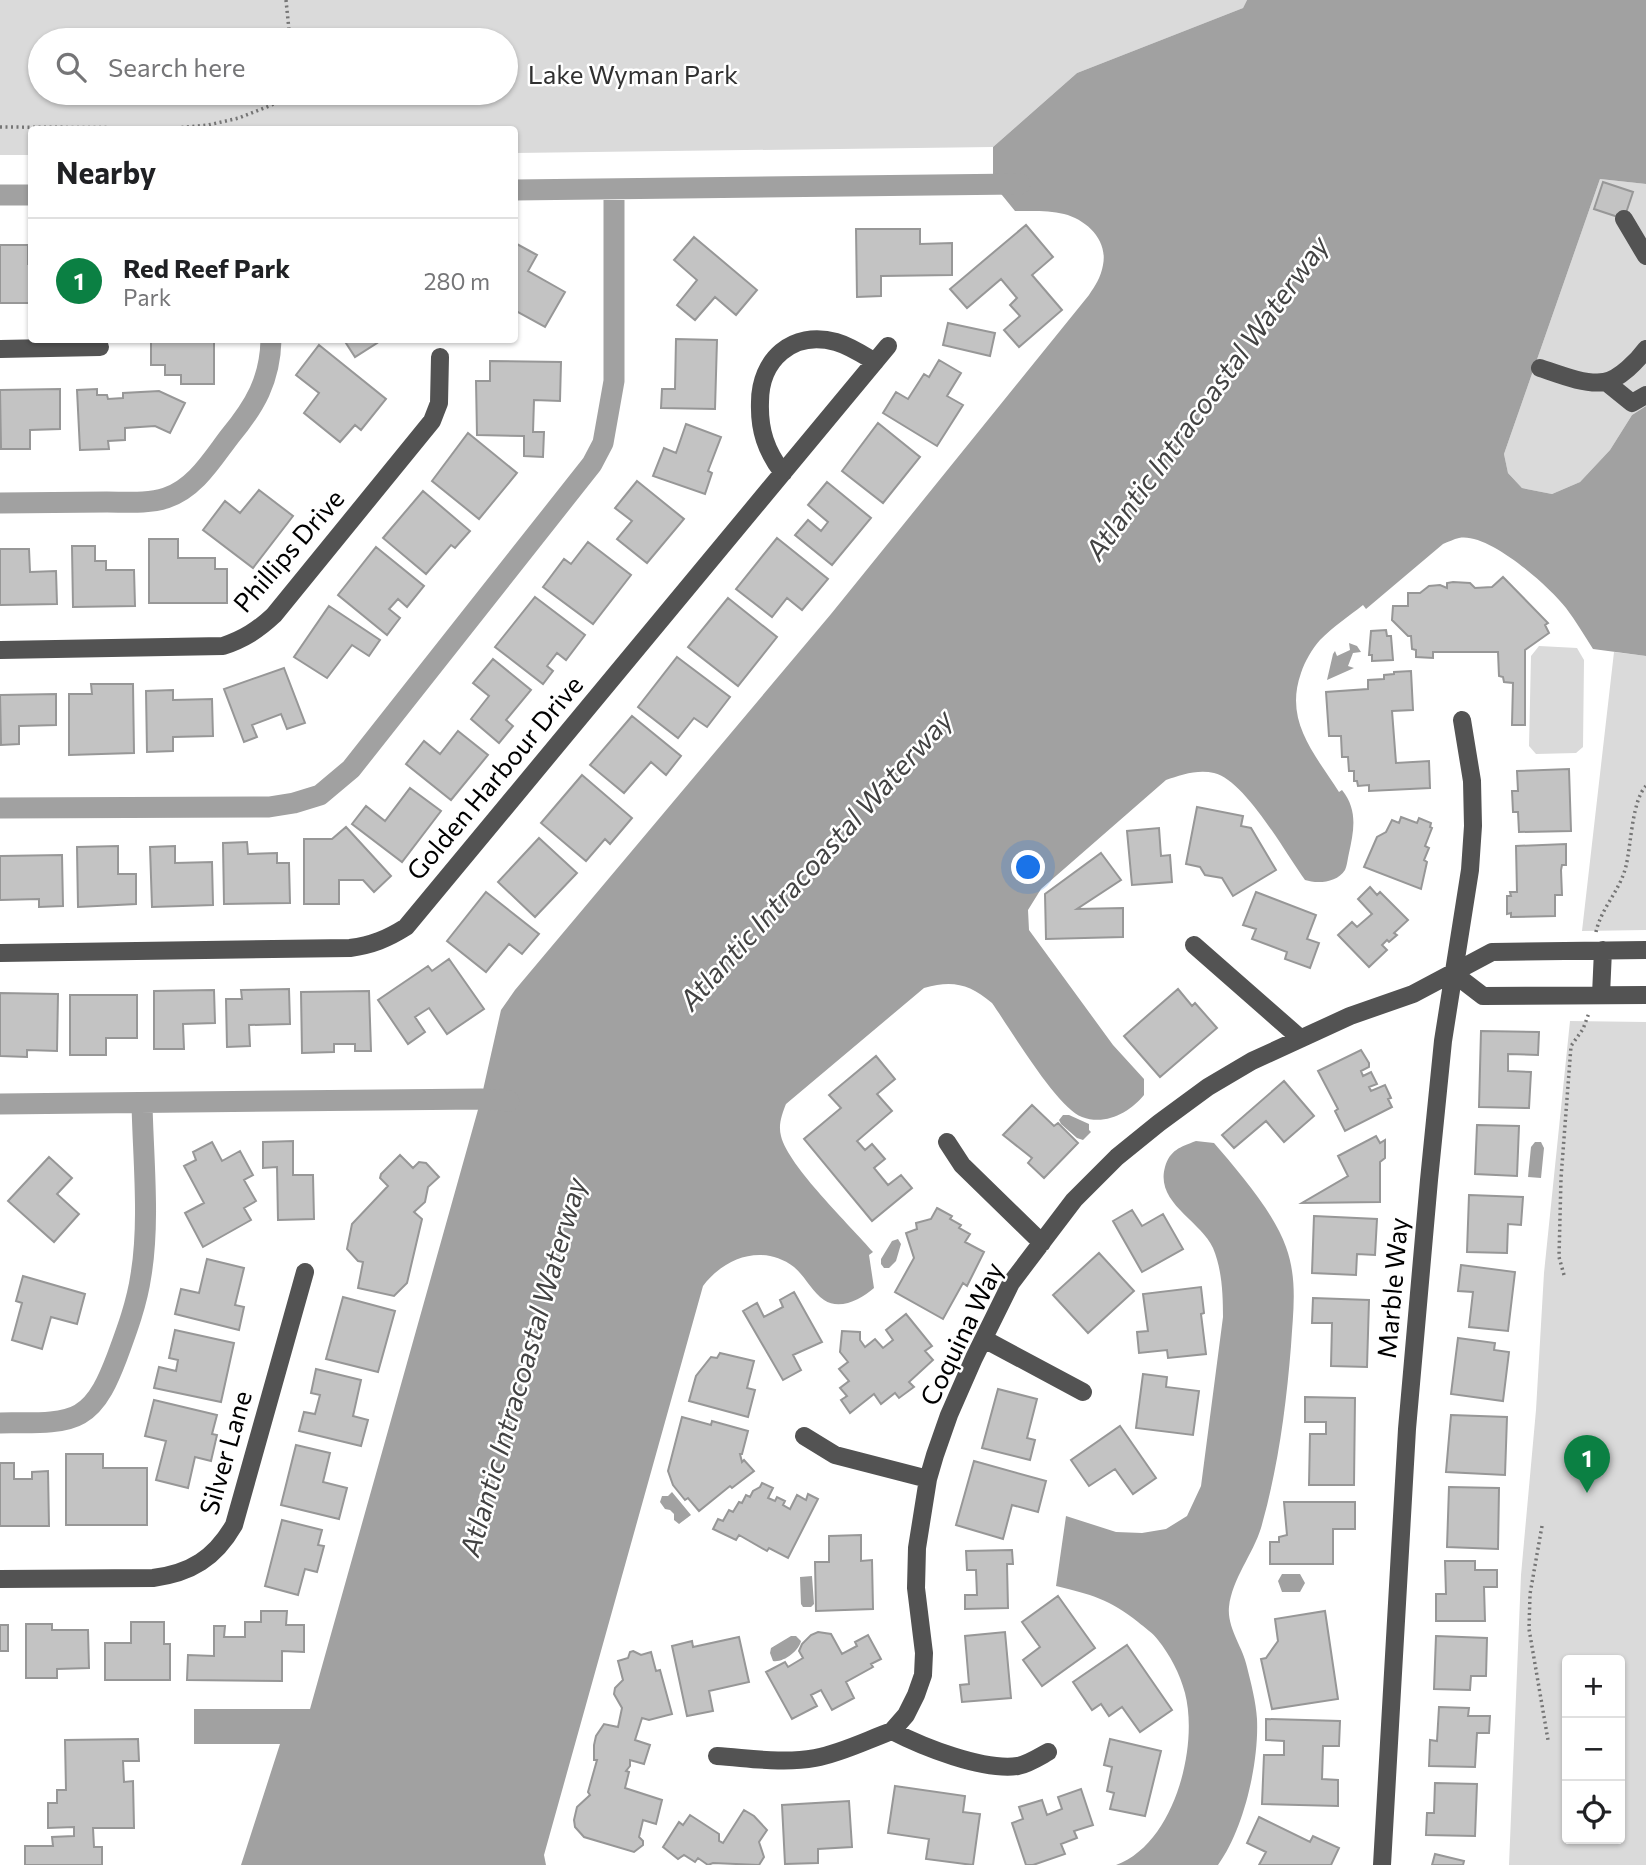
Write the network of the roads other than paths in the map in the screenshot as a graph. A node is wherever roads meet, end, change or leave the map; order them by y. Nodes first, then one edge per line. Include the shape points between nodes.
1 (1624, 219) dead end
2 (1646, 257) edge
3 (888, 346) dead end
4 (100, 347) dead end
5 (0, 349) edge
6 (1646, 351) edge
7 (440, 357) dead end
8 (875, 362) junction
9 (1540, 368) dead end
10 (1606, 383) junction
11 (1646, 395) edge
12 (783, 472) junction
13 (0, 650) edge
14 (1462, 720) dead end
15 (1195, 945) dead end
16 (1599, 950) junction
17 (1646, 950) edge
18 (0, 953) edge
19 (1453, 973) junction
20 (1597, 995) junction
21 (1646, 995) edge
22 (1300, 1038) junction
23 (947, 1142) dead end
24 (1042, 1243) junction
25 (305, 1272) dead end
26 (984, 1339) junction
27 (1083, 1392) dead end
28 (804, 1436) dead end
29 (928, 1479) junction
30 (0, 1579) edge
31 (892, 1731) junction
32 (1048, 1752) dead end
33 (717, 1756) dead end
34 (1382, 1865) edge

1 - 2 street
3 - 8 street, Golden Harbour Drive
4 - 5 street
6 - 10 street via 1636,364
7 - 13 street, Phillips Drive via 439,403 432,421 260,629 223,646
8 - 12 street, Golden Harbour Drive
8 - 12 street via 833,342 806,341 788,346 772,360 760,390 759,418 770,457
9 - 10 street
10 - 11 street via 1632,403
12 - 18 street, Golden Harbour Drive via 406,927 389,938 349,948
14 - 19 street, Marble Way via 1472,781 1473,826
15 - 22 street
16 - 17 street, Coquina Way
16 - 19 street, Coquina Way via 1492,951
16 - 20 street
19 - 20 street via 1483,996
19 - 22 street, Coquina Way via 1413,994
19 - 34 street, Marble Way via 1431,1152 1407,1429
20 - 21 street
22 - 24 street, Coquina Way via 1230,1074 1159,1122 1074,1200
23 - 24 street via 962,1165
24 - 26 street, Coquina Way via 1011,1283
25 - 30 street, Silver Lane via 234,1525 224,1543 210,1557 173,1575
26 - 27 street
26 - 29 street, Coquina Way via 949,1415
28 - 29 street via 835,1455
29 - 31 street, Coquina Way via 917,1548 923,1675 906,1715
31 - 32 street via 953,1756 996,1764 1018,1766
31 - 33 street via 806,1759

